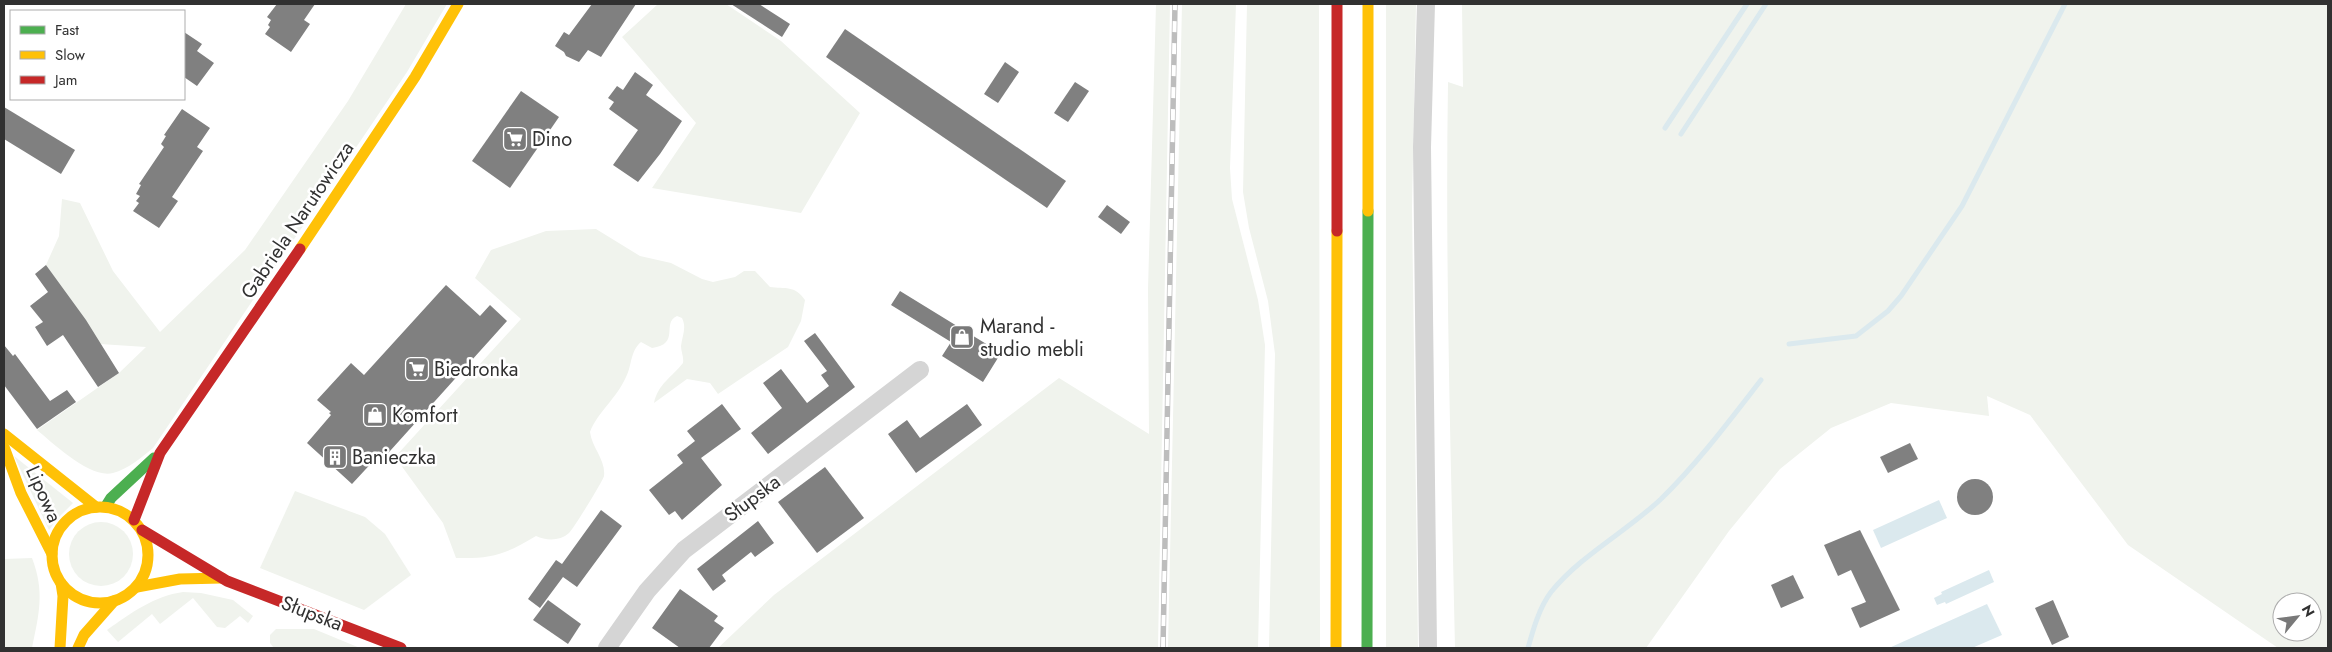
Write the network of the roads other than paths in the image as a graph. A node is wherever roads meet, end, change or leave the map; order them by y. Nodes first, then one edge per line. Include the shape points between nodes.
1 (458, 4) edge
2 (1337, 4) edge
3 (1368, 4) edge
4 (1426, 4) edge
5 (920, 370) dead end
6 (4, 434) edge
7 (4, 447) edge
8 (160, 453) junction
9 (101, 506) junction
10 (134, 520) junction
11 (142, 530) junction
12 (52, 554) junction
13 (222, 578) junction
14 (61, 582) junction
15 (137, 586) junction
16 (114, 601) junction
17 (60, 648) edge
18 (78, 648) edge
19 (400, 648) edge
20 (607, 648) edge
21 (1336, 648) edge
22 (1367, 648) edge
23 (1428, 648) edge

1 - 8 main road, Gabriela Narutowicza via 363,157
2 - 21 main road
3 - 22 main road
4 - 23 street via 1422,147
5 - 20 street, Słupska via 684,550 647,591
6 - 9 main road, Lipowa
7 - 12 main road, Lipowa via 21,493
8 - 9 main road, Gabriela Narutowicza
8 - 10 main road, Gabriela Narutowicza
9 - 10 main road via 122,511
9 - 12 main road via 83,509 63,523 56,535
10 - 11 main road
11 - 13 main road, Słupska
11 - 15 main road via 148,543 148,556 146,570
12 - 14 main road
13 - 15 main road, Słupska
13 - 19 main road, Słupska
14 - 16 main road via 77,597 90,602
14 - 17 main road
15 - 16 main road
16 - 18 main road via 84,635

